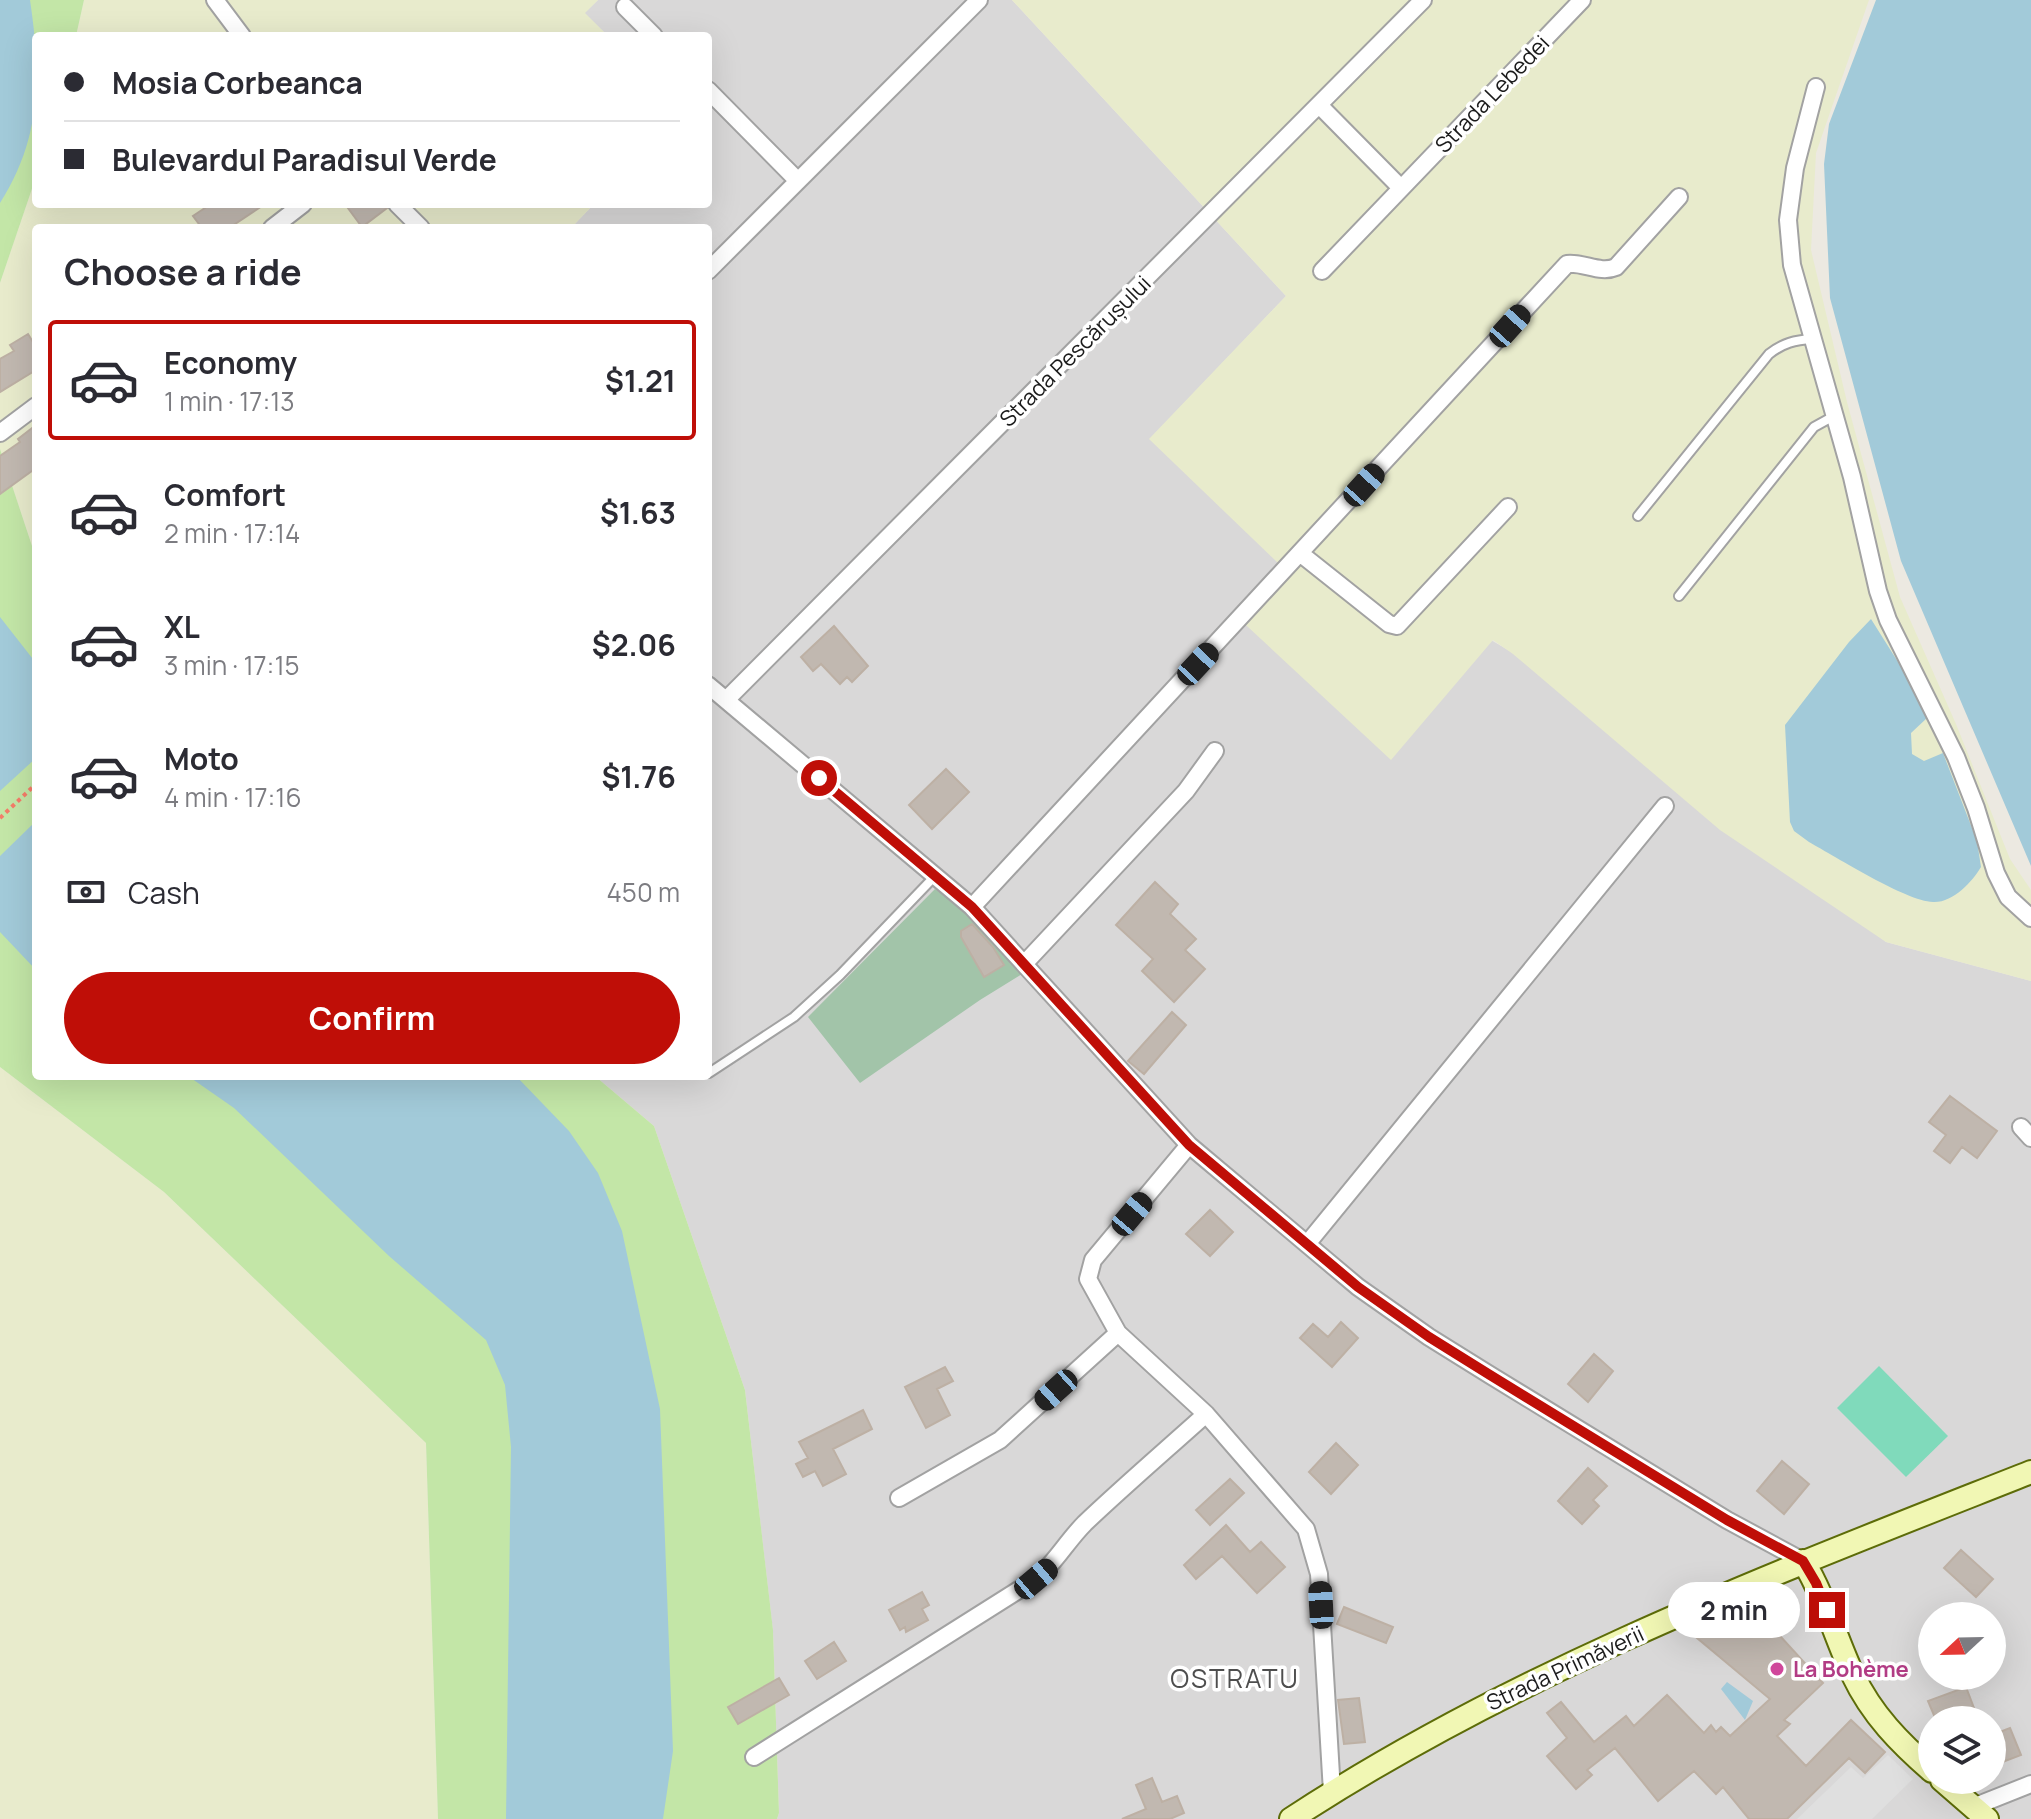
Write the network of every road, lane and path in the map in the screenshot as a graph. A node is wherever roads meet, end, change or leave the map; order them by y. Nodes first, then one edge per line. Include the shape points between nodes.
1 (215, 0) edge
2 (979, 0) edge
3 (1423, 0) edge
4 (1582, 0) edge
5 (625, 7) dead end
6 (239, 32) edge
7 (650, 32) edge
8 (1816, 87) dead end
9 (712, 94) edge
10 (1320, 106) junction
11 (798, 181) junction
12 (1401, 188) junction
13 (1679, 197) dead end
14 (298, 208) edge
15 (401, 208) edge
16 (277, 224) edge
17 (417, 224) edge
18 (712, 267) edge
19 (1322, 271) dead end
20 (1812, 339) junction
21 (32, 409) edge
22 (1835, 416) junction
23 (0, 433) edge
24 (1508, 507) dead end
25 (1638, 516) dead end
26 (1301, 554) junction
27 (1679, 596) dead end
28 (712, 688) edge
29 (726, 700) junction
30 (1215, 751) dead end
31 (32, 788) edge
32 (1665, 806) dead end
33 (0, 818) edge
34 (935, 876) junction
35 (972, 907) junction
36 (2031, 918) edge
37 (1024, 964) junction
38 (712, 1071) edge
39 (1189, 1145) junction
40 (1307, 1244) junction
41 (1118, 1333) junction
42 (1206, 1414) junction
43 (2031, 1472) edge
44 (899, 1498) dead end
45 (1803, 1561) junction
46 (754, 1757) dead end
47 (1918, 1759) edge
48 (2031, 1784) edge
49 (1332, 1792) junction
50 (1958, 1794) edge
51 (1980, 1813) edge
52 (1291, 1819) edge

1 - 6 street
2 - 11 street
3 - 10 street, Strada Pescărușului
4 - 12 street, Strada Lebedei
5 - 7 street
8 - 20 street via 1788,220 1792,265
9 - 11 street
10 - 12 street
10 - 29 street, Strada Pescărușului
11 - 18 street
12 - 19 street, Strada Lebedei
13 - 26 street via 1616,267 1607,271 1567,264
14 - 16 street
15 - 17 street
20 - 22 street
20 - 25 lane via 1795,340 1769,354
21 - 23 street
22 - 27 lane via 1814,427
22 - 36 street via 1888,620 1956,757 1996,873 2008,897
24 - 26 street via 1397,626
26 - 35 street
28 - 29 street
29 - 34 street
30 - 37 street via 1186,791
31 - 33 path
32 - 40 street
34 - 35 street
34 - 38 lane via 794,1017
35 - 37 street
37 - 39 street
39 - 40 street
39 - 41 street via 1093,1260 1088,1279
40 - 45 street via 1429,1337
41 - 42 street
41 - 44 street via 1000,1440
42 - 46 street via 1083,1525 1036,1579
42 - 49 street via 1306,1529 1314,1551
43 - 45 main road, Strada Primăverii
45 - 47 main road via 1873,1710
45 - 49 main road, Strada Primăverii via 1499,1698
48 - 51 street
49 - 52 main road, Strada Primăverii
50 - 51 main road

